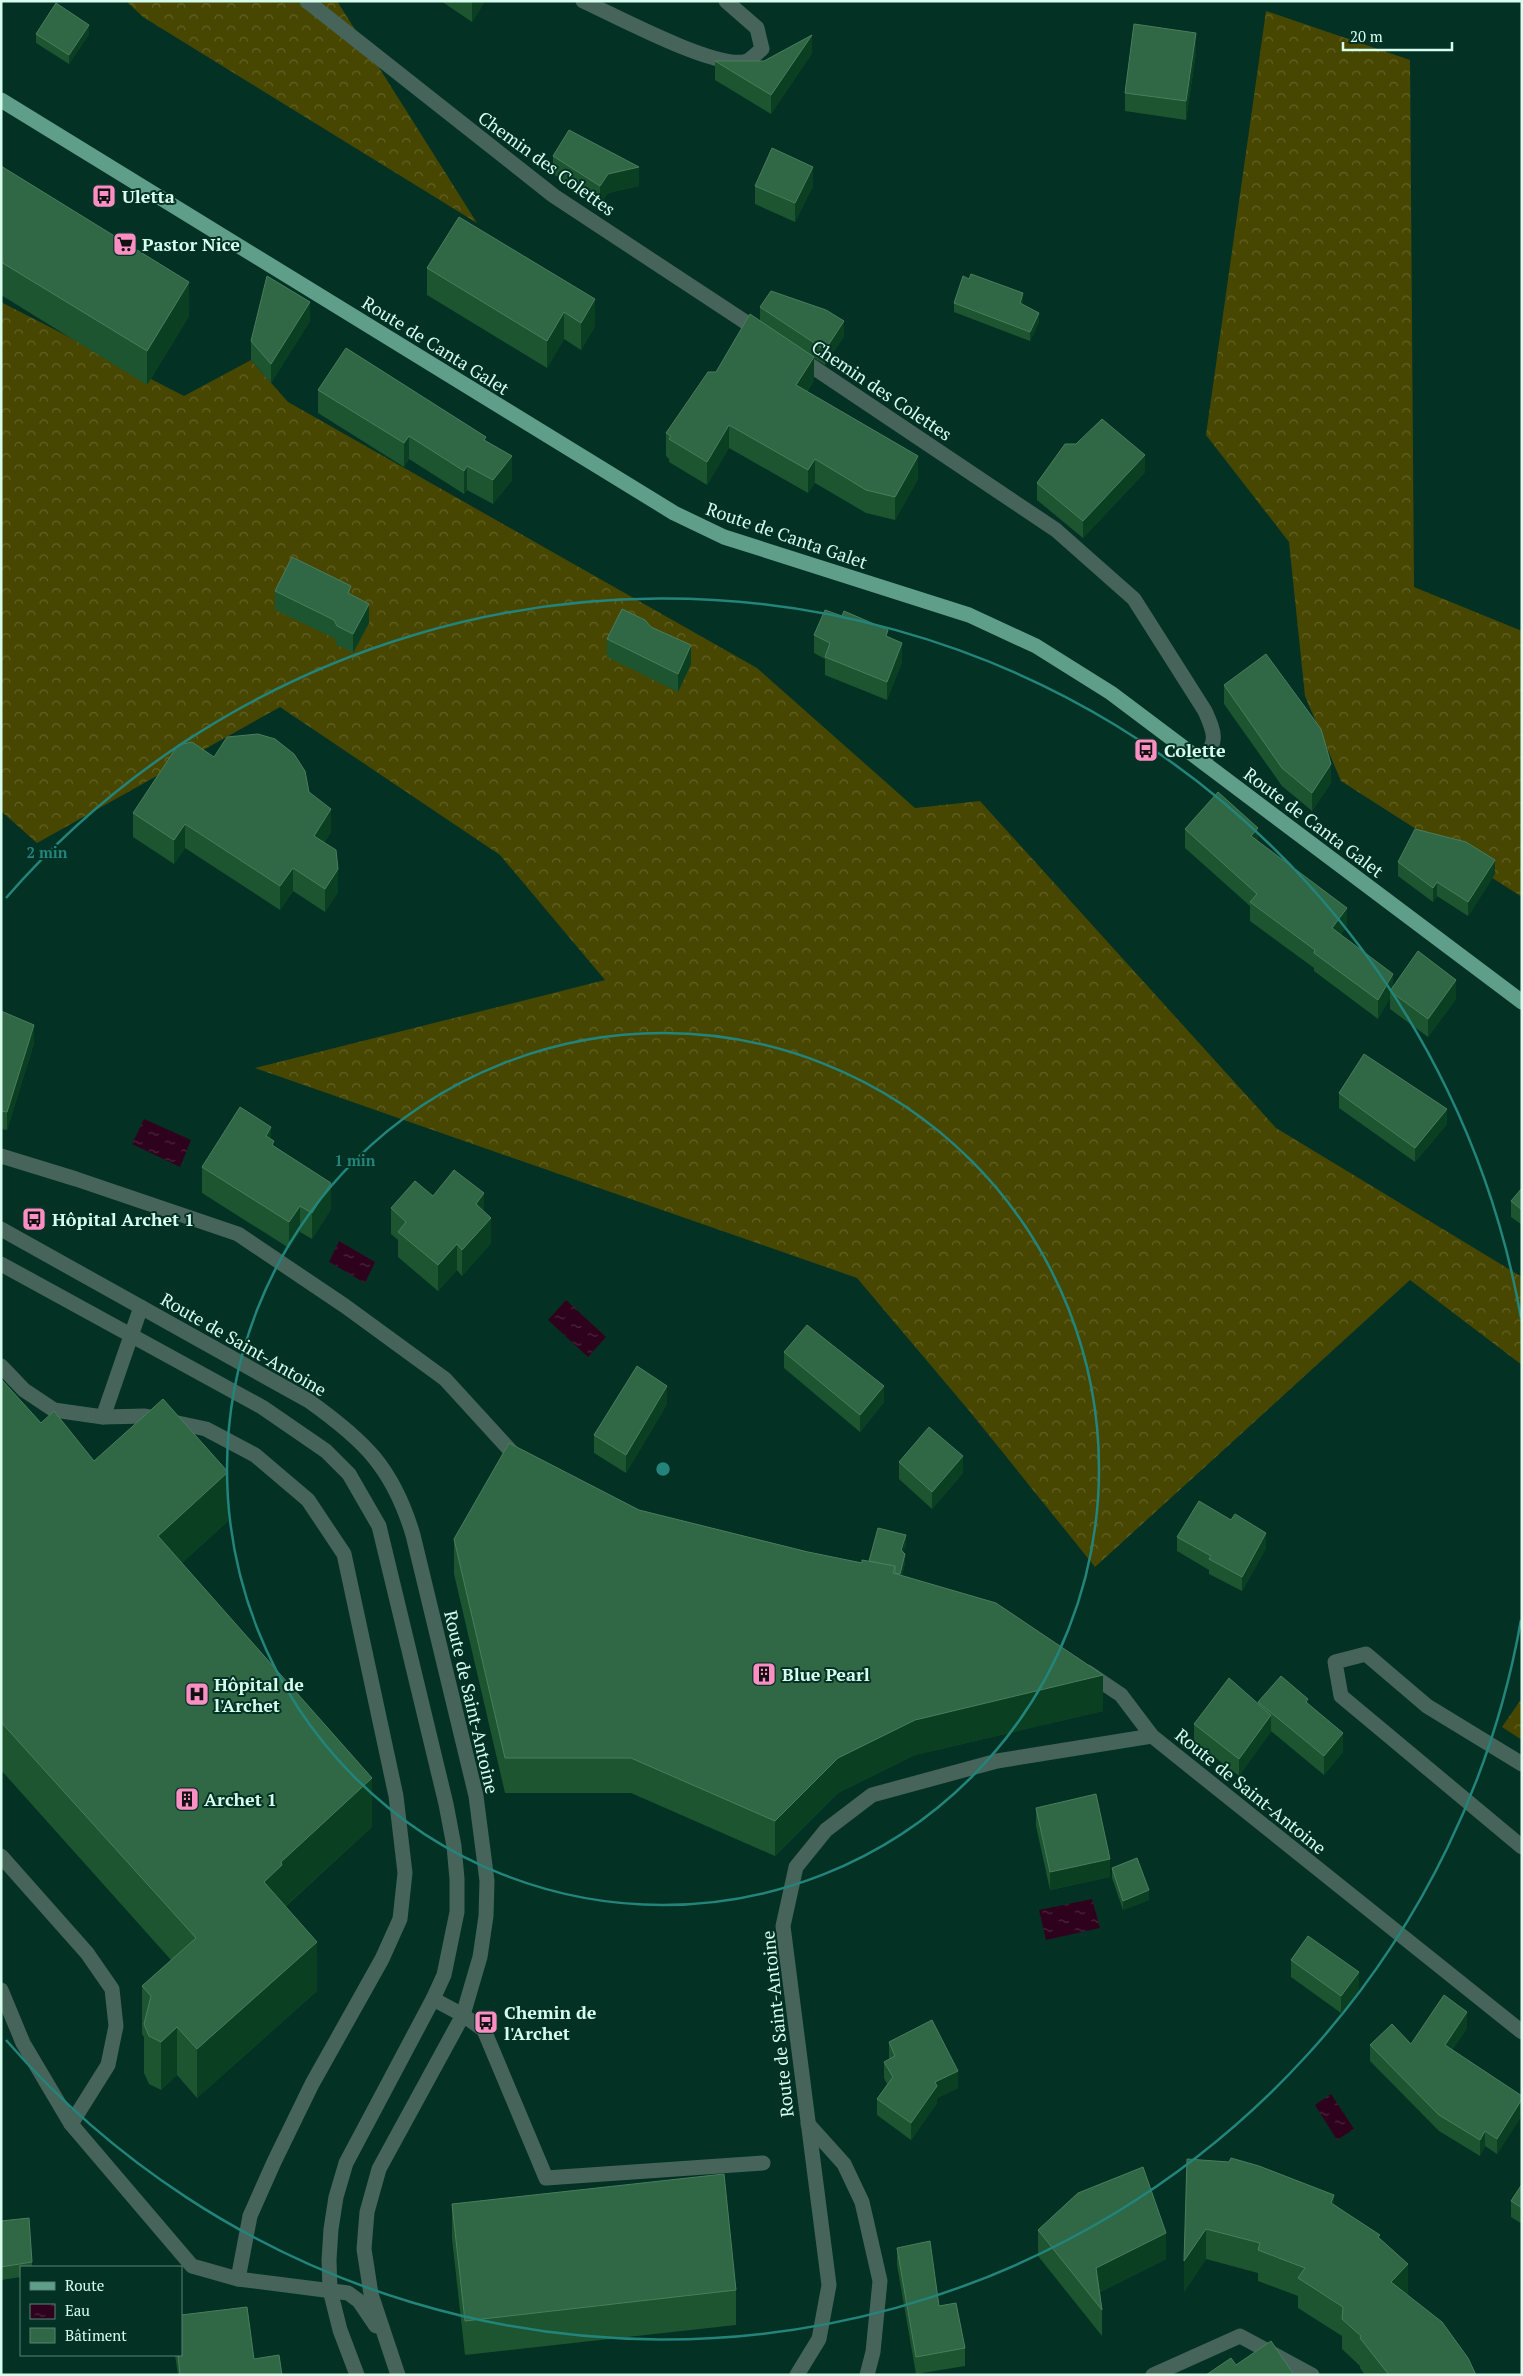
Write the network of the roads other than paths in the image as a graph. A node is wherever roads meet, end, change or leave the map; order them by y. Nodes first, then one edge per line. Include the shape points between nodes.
1 (307, 1) edge
2 (583, 1) edge
3 (726, 1) edge
4 (1, 100) edge
5 (1203, 762) junction
6 (1522, 1002) edge
7 (1, 1156) edge
8 (1, 1229) edge
9 (1, 1264) edge
10 (141, 1307) junction
11 (131, 1334) junction
12 (1, 1366) edge
13 (103, 1417) junction
14 (531, 1468) edge
15 (1073, 1662) edge
16 (1152, 1736) junction
17 (1522, 1764) edge
18 (1522, 1847) edge
19 (1, 1856) edge
20 (1, 1990) edge
21 (434, 1999) junction
22 (463, 2015) junction
23 (1522, 2032) edge
24 (71, 2124) junction
25 (808, 2124) junction
26 (763, 2162) dead end
27 (238, 2279) junction
28 (330, 2290) junction
29 (386, 2339) junction
30 (357, 2375) edge
31 (398, 2375) edge
32 (797, 2375) edge
33 (867, 2375) edge
34 (1153, 2375) edge
35 (1312, 2375) edge

1 - 5 street, Chemin des Colettes via 554,196 1056,530 1134,599 1205,711 1213,730 1213,747
2 - 3 street via 698,53 723,62 746,62 762,49 757,28
4 - 5 main road, Route de Canta Galet via 674,513 724,537 969,615 1036,646 1111,693
5 - 6 main road, Route de Canta Galet
7 - 14 street via 238,1234 445,1379 522,1463
8 - 10 street, Route de Saint-Antoine
9 - 11 street
10 - 11 street
10 - 22 street, Route de Saint-Antoine via 309,1401 345,1427 388,1476 403,1503 476,1796 488,1881 480,1957
11 - 13 street
11 - 21 street via 262,1407 326,1451 349,1474 379,1526 454,1846 457,1912 444,1975
12 - 13 street via 24,1390 54,1410
13 - 27 street via 145,1416 206,1428 255,1455 308,1500 344,1554 396,1796 405,1873 400,1919 274,2162 250,2216
15 - 16 street via 1122,1695
16 - 23 street, Route de Saint-Antoine
16 - 25 street, Route de Saint-Antoine via 997,1761 872,1795 826,1830 796,1867 783,1926
17 - 18 street via 1427,1706 1366,1654 1335,1662 1341,1696
19 - 24 street via 88,1953 112,1990 116,2026 108,2065
20 - 24 street via 22,2043
21 - 22 street
21 - 28 street via 346,2163 331,2228
22 - 26 street via 484,2030 546,2178
22 - 29 street, Route de Saint-Antoine via 379,2169 367,2212 364,2249 371,2294
24 - 27 street via 192,2266
25 - 32 street, Route de Saint-Antoine via 830,2285 819,2339
25 - 33 street via 844,2164 862,2202 880,2280
27 - 28 street
28 - 29 street via 348,2293 359,2301
28 - 30 street via 340,2330
29 - 31 street, Route de Saint-Antoine
34 - 35 street via 1240,2336

